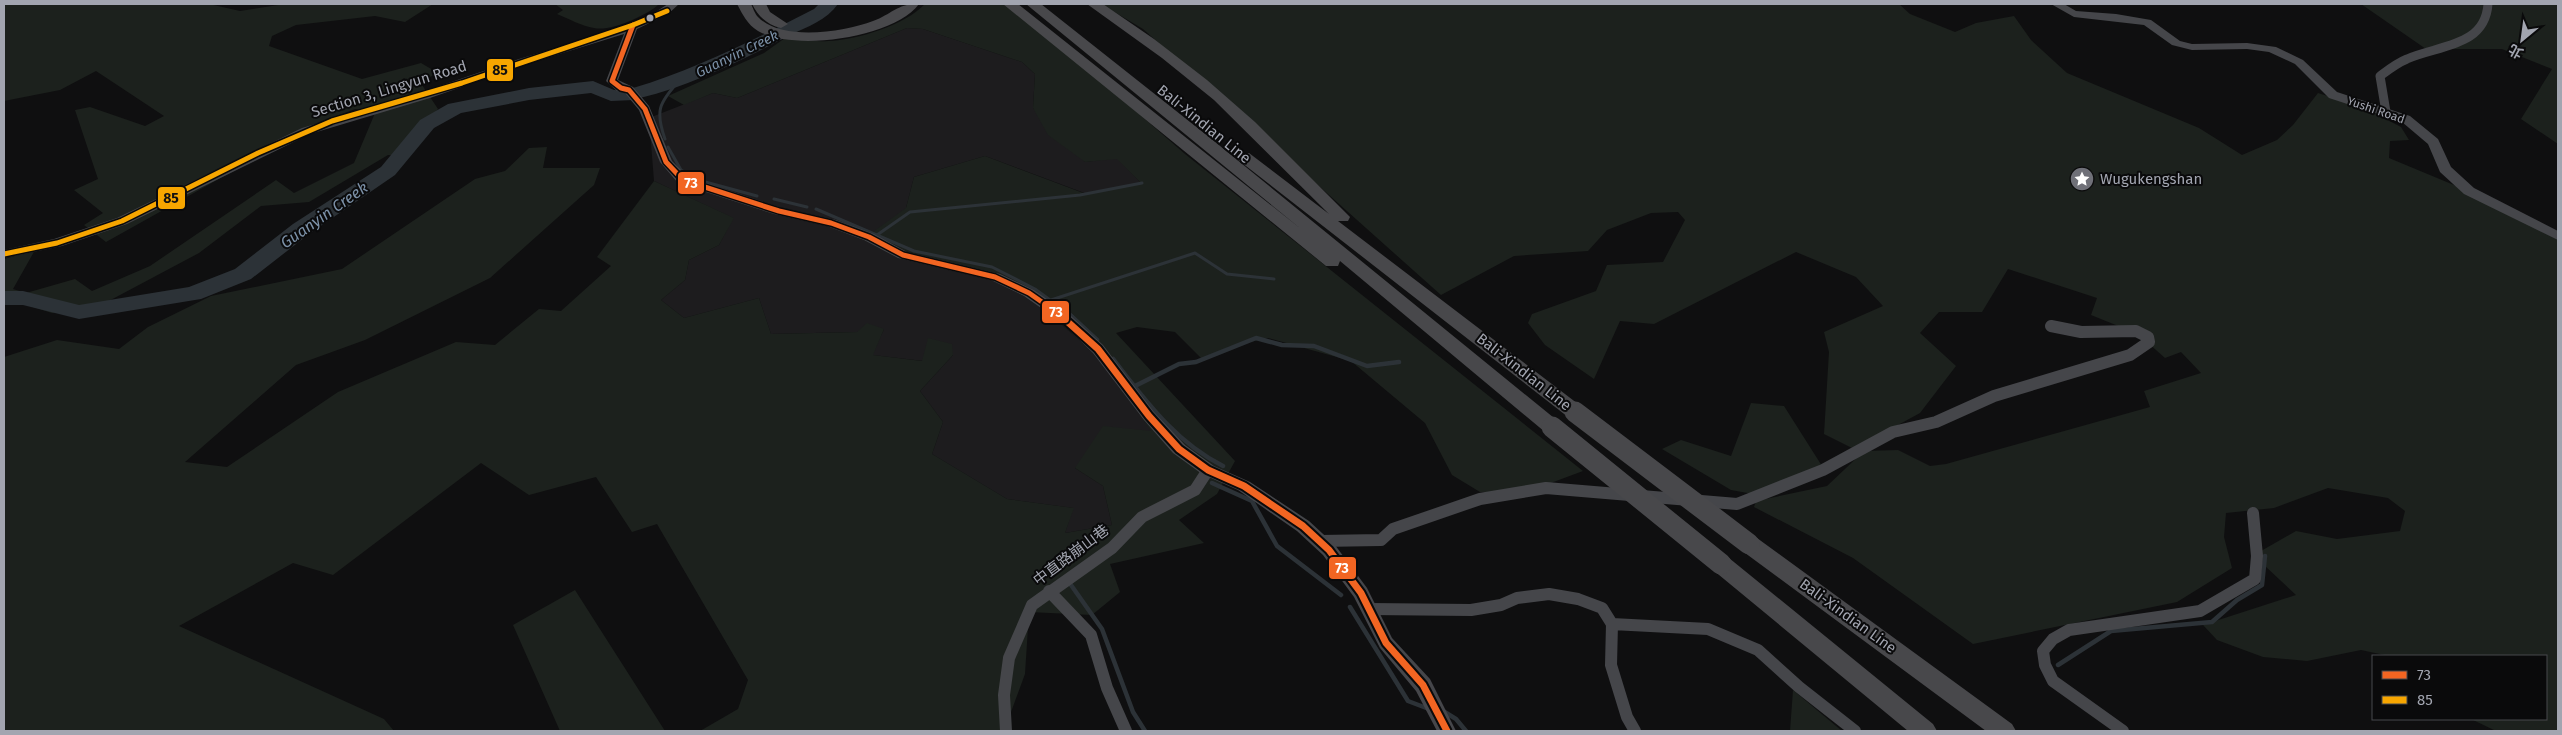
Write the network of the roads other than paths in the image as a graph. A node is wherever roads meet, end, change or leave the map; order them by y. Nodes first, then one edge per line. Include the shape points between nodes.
1 (674, 4) edge
2 (744, 4) edge
3 (759, 4) edge
4 (896, 4) edge
5 (912, 4) edge
6 (1010, 4) edge
7 (1033, 4) edge
8 (1052, 4) edge
9 (1094, 4) edge
10 (2056, 4) edge
11 (2488, 4) edge
12 (633, 25) junction
13 (1119, 63) junction
14 (2386, 112) junction
15 (2558, 236) edge
16 (4, 254) edge
17 (1464, 325) junction
18 (2051, 326) dead end
19 (1470, 360) junction
20 (1208, 470) junction
21 (2253, 513) dead end
22 (1302, 526) junction
23 (1049, 591) junction
24 (1369, 609) junction
25 (1612, 624) junction
26 (1443, 724) edge
27 (1006, 731) edge
28 (1126, 731) edge
29 (1635, 731) edge
30 (1855, 731) edge
31 (1925, 731) edge
32 (2004, 731) edge
33 (2123, 731) edge

1 - 12 street, Section 3, Lingyun Road via 665,12
2 - 5 highway via 760,26 786,35 801,36 839,34 873,26 889,20
3 - 4 highway via 764,14 775,22 806,29 863,21
6 - 19 highway via 1409,323
7 - 13 highway, Bali-Xindian Line
8 - 13 highway, Bali-Xindian Line
9 - 17 highway via 1182,66 1230,107 1322,200
10 - 14 street, Yushi Road via 2074,14 2148,22 2176,43 2192,47 2272,49 2299,62 2333,95
11 - 14 street via 2489,12 2480,29 2464,41 2406,59 2380,76
12 - 16 street, Section 3, Lingyun Road via 431,94 332,122 258,153 122,221 57,243
12 - 20 street via 624,59 612,81 629,90 645,109 666,162 683,180 831,224 869,237 903,255 995,277 1029,293 1066,319 1098,349 1149,416 1179,449
13 - 17 highway, Bali-Xindian Line
13 - 19 highway, Bali-Xindian Line
14 - 15 street, Yushi Road via 2406,119 2434,142 2445,169 2469,192
17 - 32 highway, Bali-Xindian Line, bridge via 1749,544
18 - 22 street via 2081,332 2136,331 2148,337 2149,342 2130,355 1994,396 1936,422 1893,432 1823,470 1737,504 1546,488 1480,499 1392,529 1380,540 1320,541
19 - 31 highway, Bali-Xindian Line, bridge
20 - 22 street via 1244,486
20 - 23 street, 中直路崩山巷 via 1195,490 1142,517 1112,548
21 - 33 street via 2257,556 2255,579 2200,612 2069,630 2043,651 2052,681
22 - 24 street via 1328,550 1361,593
23 - 27 street, 中直路崩山巷 via 1032,604 1009,658 1004,695
23 - 28 street via 1091,635 1107,688
24 - 25 street via 1471,610 1501,605 1517,598 1549,594 1578,599 1602,608
24 - 26 street via 1386,643 1423,685
25 - 29 street via 1611,665 1627,717
25 - 30 street via 1708,629 1758,650

